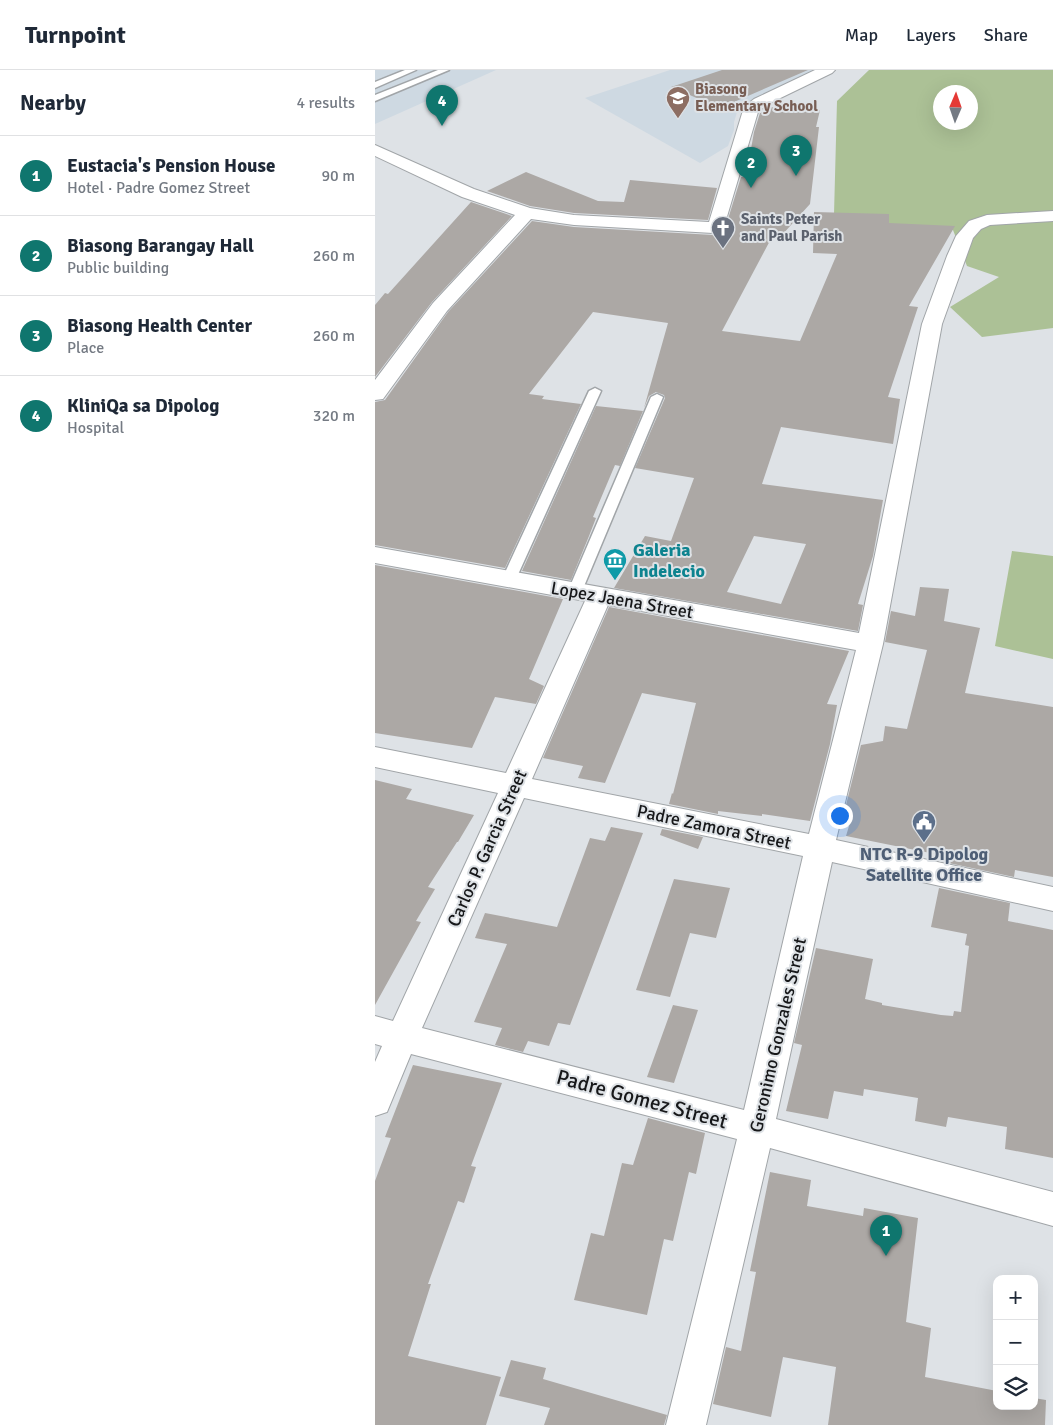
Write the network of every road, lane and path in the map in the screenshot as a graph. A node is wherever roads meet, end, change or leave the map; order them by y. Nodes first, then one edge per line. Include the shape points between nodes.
1 (409, 70) edge
2 (445, 70) edge
3 (827, 70) edge
4 (425, 78) junction
5 (375, 84) edge
6 (375, 98) edge
7 (375, 150) edge
8 (527, 213) junction
9 (1053, 216) edge
10 (595, 391) dead end
11 (375, 394) edge
12 (657, 398) dead end
13 (375, 555) edge
14 (509, 579) junction
15 (587, 593) junction
16 (870, 644) junction
17 (375, 757) edge
18 (515, 786) junction
19 (820, 848) junction
20 (1053, 899) edge
21 (388, 1033) edge
22 (375, 1101) edge
23 (757, 1128) junction
24 (1053, 1209) edge
25 (686, 1425) edge

1 - 4 lane
1 - 5 lane
2 - 4 lane
3 - 8 street via 759,102 751,110 715,228 582,221
4 - 6 lane
7 - 8 street via 468,193
8 - 11 street via 440,307
9 - 16 street, Geronimo Gonzales Street via 987,220 965,236 956,256 932,324
10 - 14 lane
12 - 15 lane
13 - 14 street, Lopez Jaena Street
14 - 15 street, Lopez Jaena Street
15 - 16 street, Lopez Jaena Street
15 - 18 street, Carlos P. Garcia Street
16 - 19 street, Geronimo Gonzales Street
17 - 18 street, Padre Zamora Street
18 - 19 street, Padre Zamora Street
18 - 21 street, Carlos P. Garcia Street
19 - 20 street, Padre Zamora Street
19 - 23 street, Geronimo Gonzales Street
21 - 22 street, Carlos P. Garcia Street
21 - 23 street, Padre Gomez Street
23 - 24 street, Padre Gomez Street
23 - 25 street, Geronimo Gonzales Street

